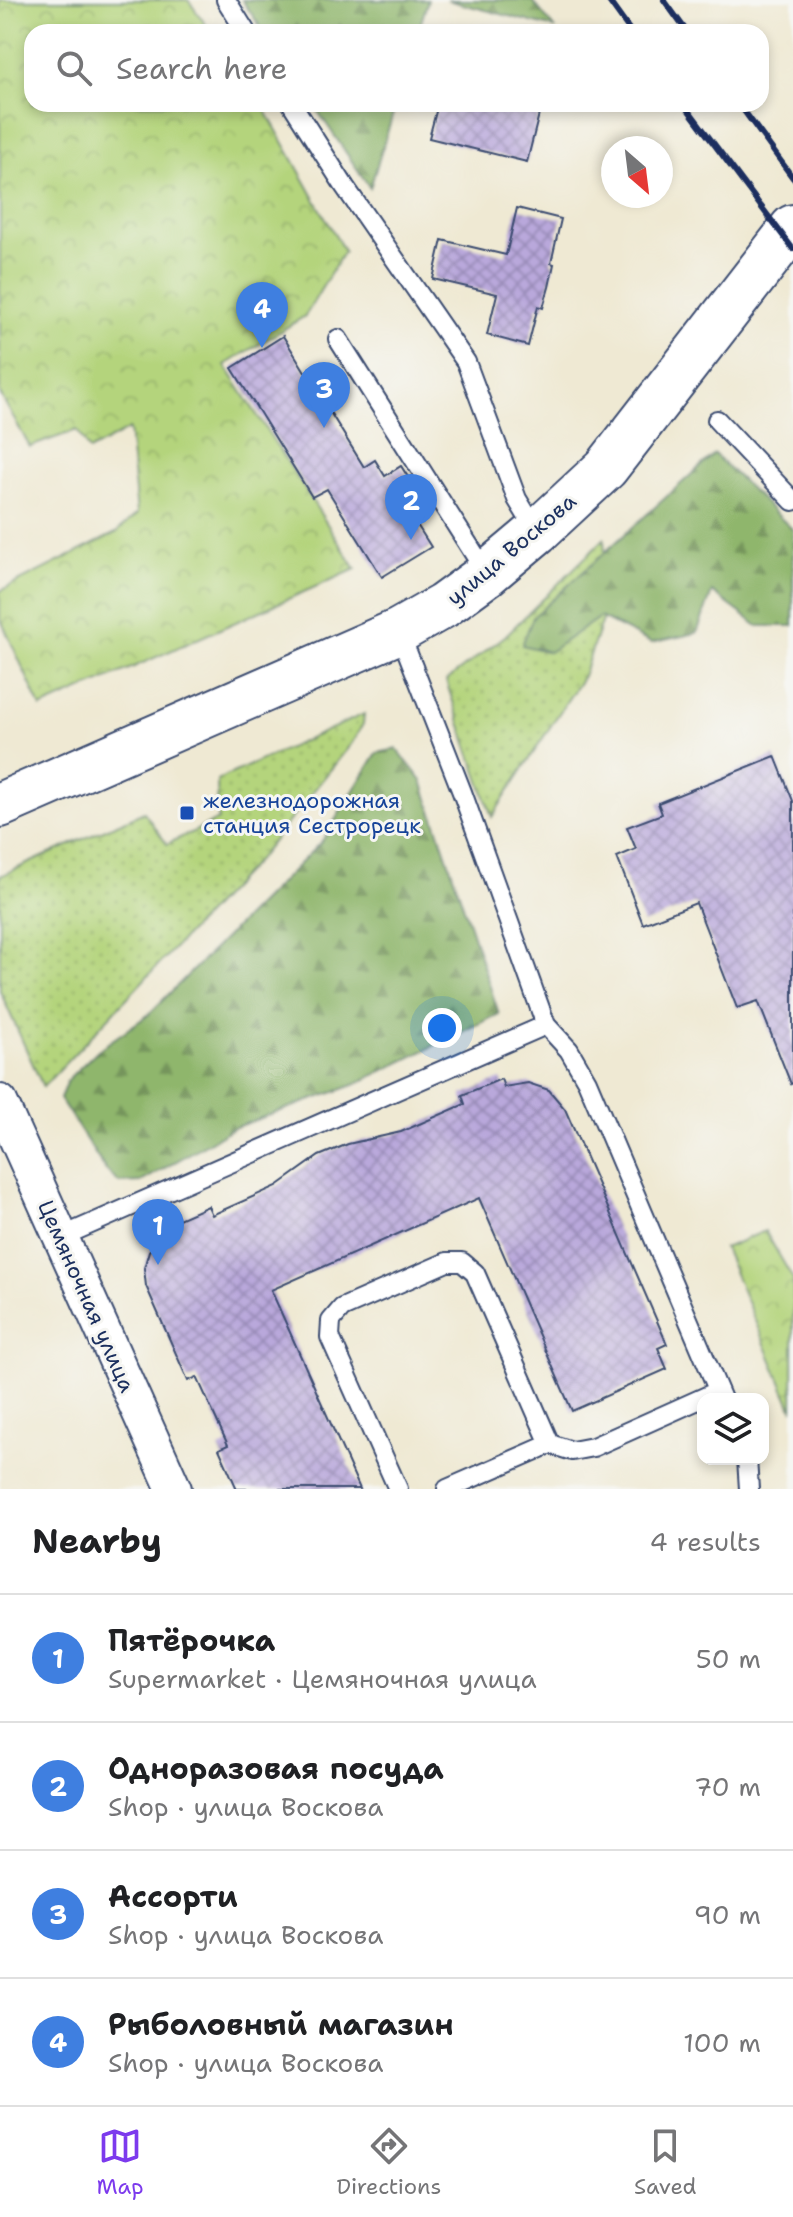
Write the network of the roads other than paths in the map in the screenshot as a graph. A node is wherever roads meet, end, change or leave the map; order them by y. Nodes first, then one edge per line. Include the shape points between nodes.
1 (226, 0) edge
2 (241, 24) edge
3 (297, 112) edge
4 (793, 227) edge
5 (338, 339) dead end
6 (717, 420) dead end
7 (793, 501) edge
8 (537, 532) junction
9 (487, 574) junction
10 (399, 631) junction
11 (0, 805) edge
12 (546, 1025) junction
13 (0, 1102) edge
14 (61, 1237) junction
15 (719, 1393) edge
16 (697, 1404) edge
17 (550, 1444) junction
18 (747, 1465) edge
19 (174, 1489) edge
20 (398, 1489) edge
21 (447, 1489) edge
22 (749, 1489) edge

1 - 2 lane
3 - 8 lane via 466,362 517,499
4 - 8 main road, улица Воскова via 606,468
5 - 9 lane
6 - 7 lane
8 - 9 main road, улица Воскова
9 - 10 main road, улица Воскова
10 - 11 main road, улица Воскова
10 - 12 lane
12 - 14 lane
12 - 15 lane via 587,1081
13 - 14 street, Цемяночная улица
14 - 19 street, Цемяночная улица
16 - 17 lane via 593,1447 572,1451
17 - 20 lane via 475,1273 462,1262 447,1262 342,1308 331,1321 330,1337
17 - 21 lane
18 - 22 lane

